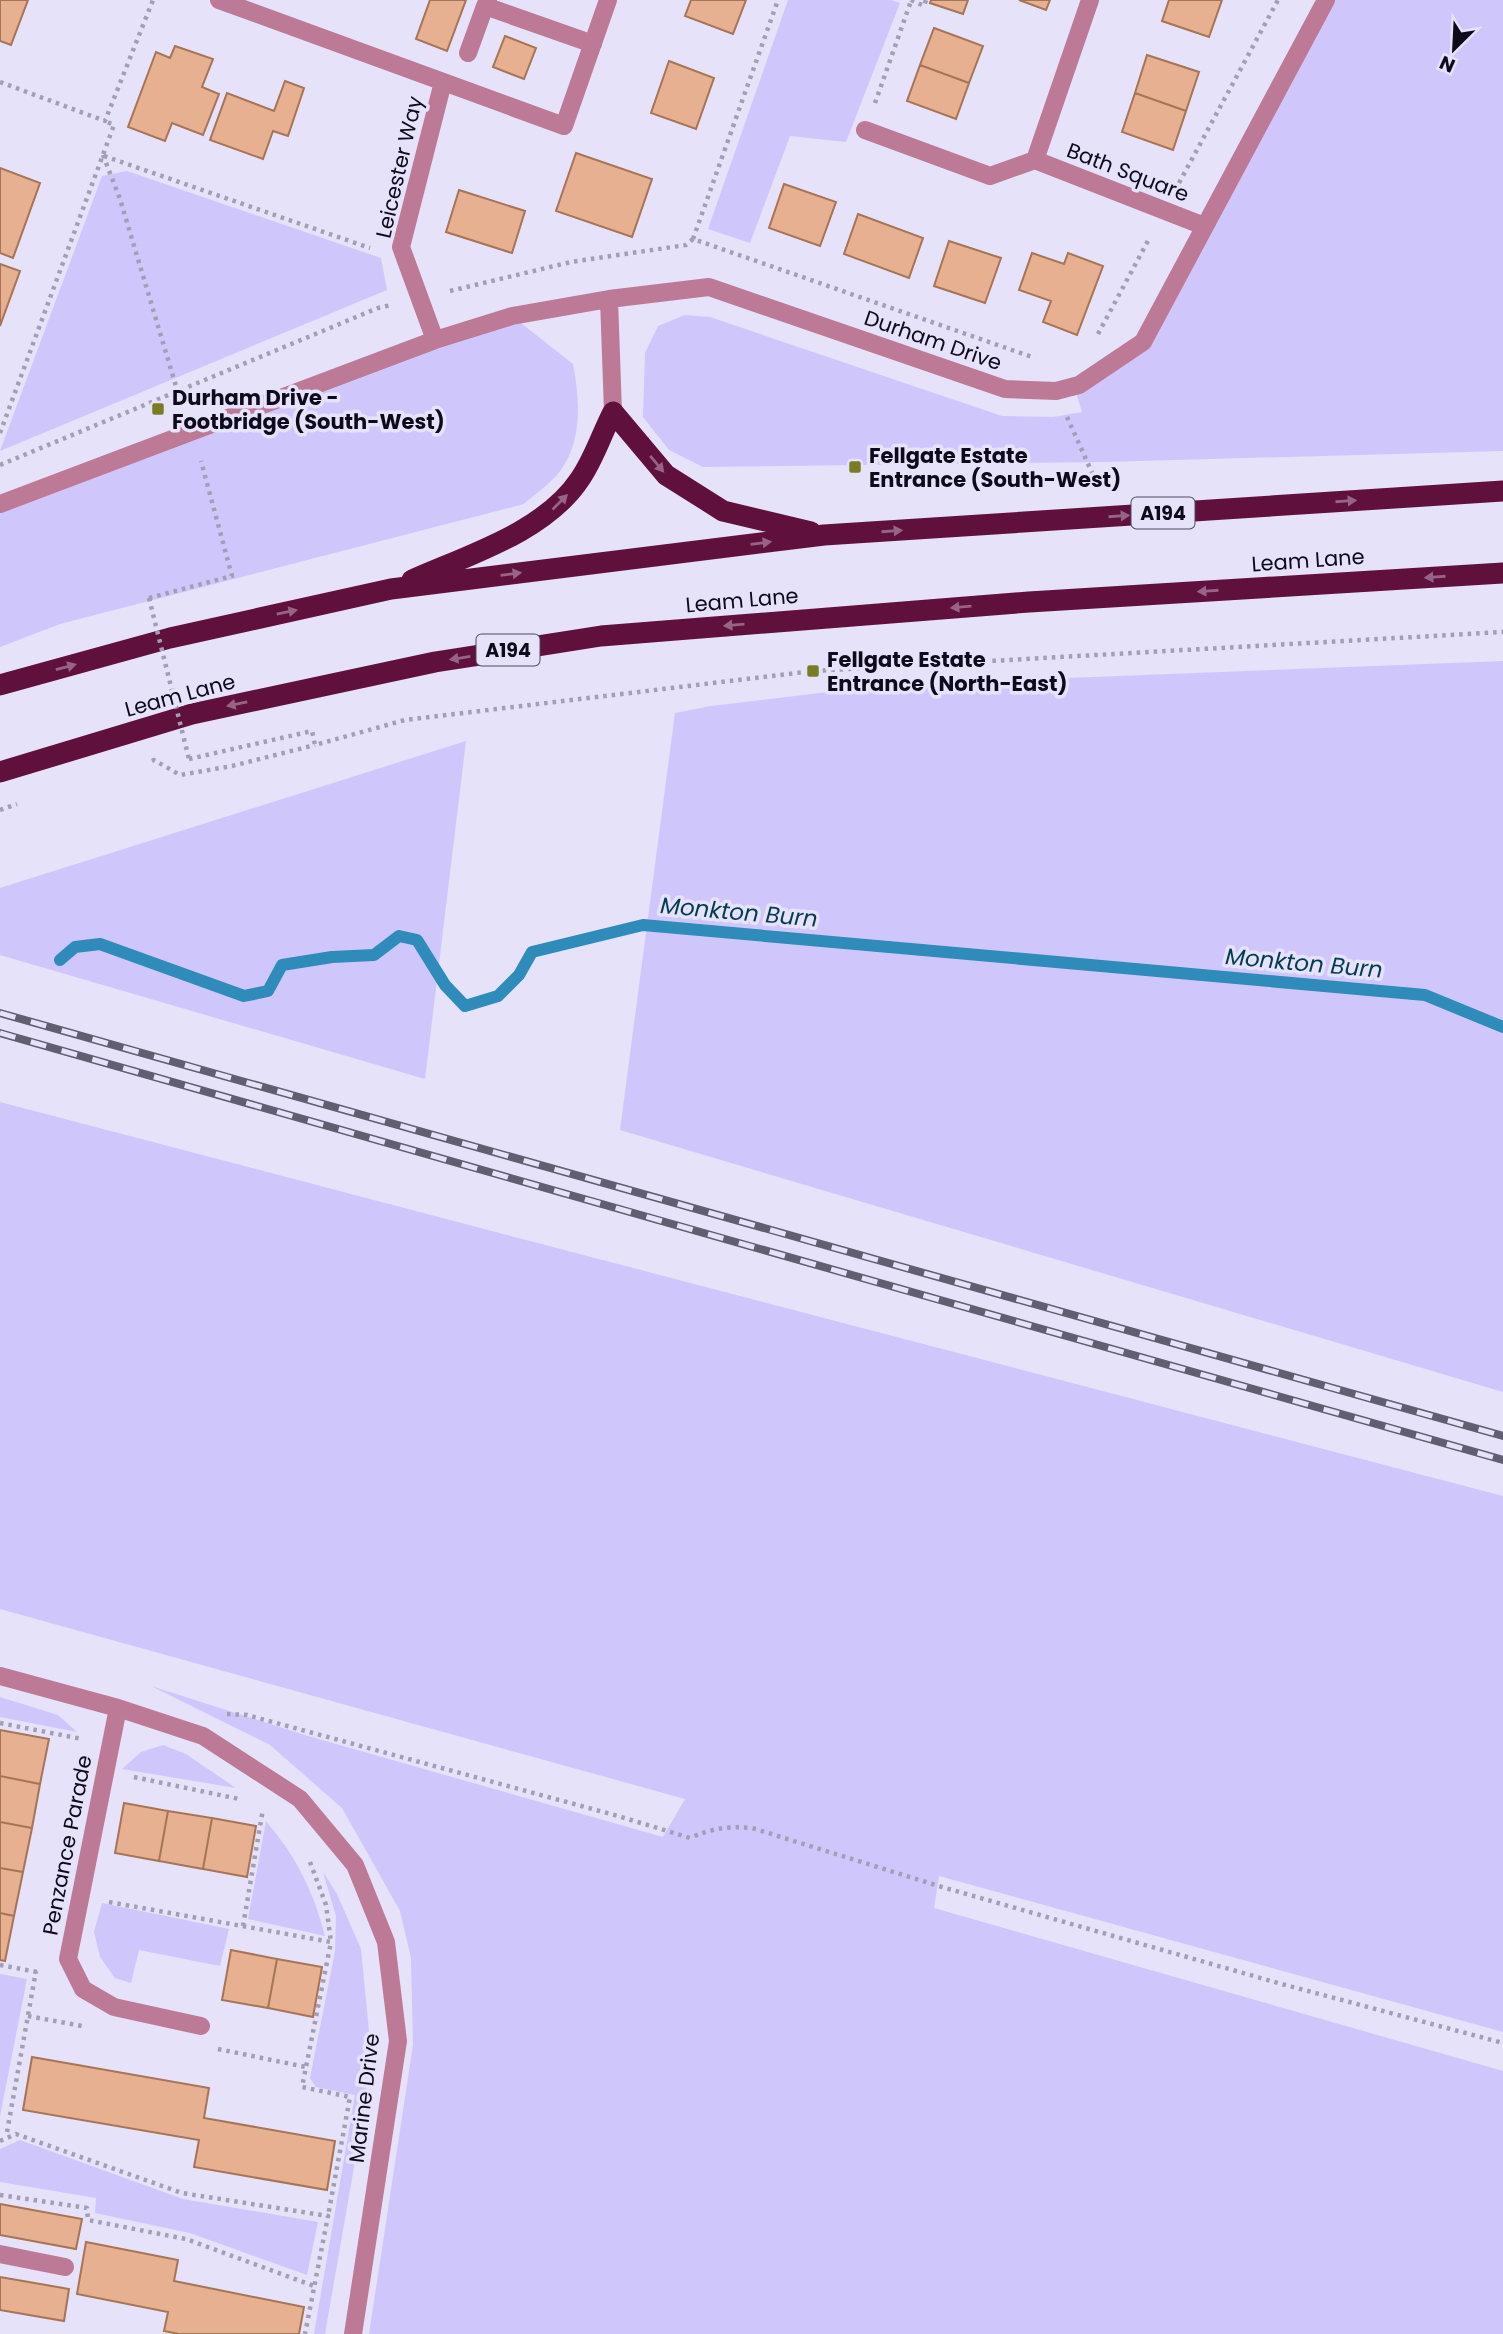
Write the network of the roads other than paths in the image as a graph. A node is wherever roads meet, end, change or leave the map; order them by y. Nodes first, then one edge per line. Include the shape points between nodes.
1 (219, 0) edge
2 (608, 0) edge
3 (1090, 0) edge
4 (1326, 0) edge
5 (486, 3) edge
6 (593, 44) junction
7 (468, 53) dead end
8 (443, 82) junction
9 (865, 130) road end
10 (1035, 160) junction
11 (1204, 226) junction
12 (609, 299) junction
13 (435, 340) junction
14 (613, 412) junction
15 (1503, 491) edge
16 (0, 505) edge
17 (824, 535) junction
18 (1503, 573) edge
19 (391, 589) junction
20 (0, 685) edge
21 (0, 772) edge
22 (0, 1676) edge
23 (118, 1708) junction
24 (201, 2026) dead end
25 (0, 2253) edge
26 (65, 2267) dead end
27 (353, 2334) edge

1 - 8 street, Leicester Way
2 - 6 street, Leicester Way
3 - 10 street, Bath Square
4 - 11 street, Durham Drive
5 - 6 street
5 - 7 street
6 - 8 street, Leicester Way via 564,126
8 - 13 street, Leicester Way via 401,247
9 - 10 street, Bath Square via 990,176
10 - 11 street, Bath Square
11 - 12 street, Durham Drive via 1143,342 1079,385 1056,391 1005,389 709,287
12 - 13 street, Durham Drive via 512,316
12 - 14 street
13 - 16 street, Durham Drive
14 -> 17 highway, A194 via 666,475 723,511
19 -> 14 highway, A194 via 527,529 558,505 581,479
17 -> 15 highway, A194
19 -> 17 highway, A194
18 -> 21 highway, Leam Lane / A194 via 1029,602 601,636 435,662 192,714
20 -> 19 highway, A194 via 170,638
22 - 23 street, Marine Drive
23 - 24 street, Penzance Parade via 68,1959 83,1989 114,2007
23 - 27 street, Marine Drive via 203,1736 300,1799 355,1866 386,1942 398,2041
25 - 26 street

